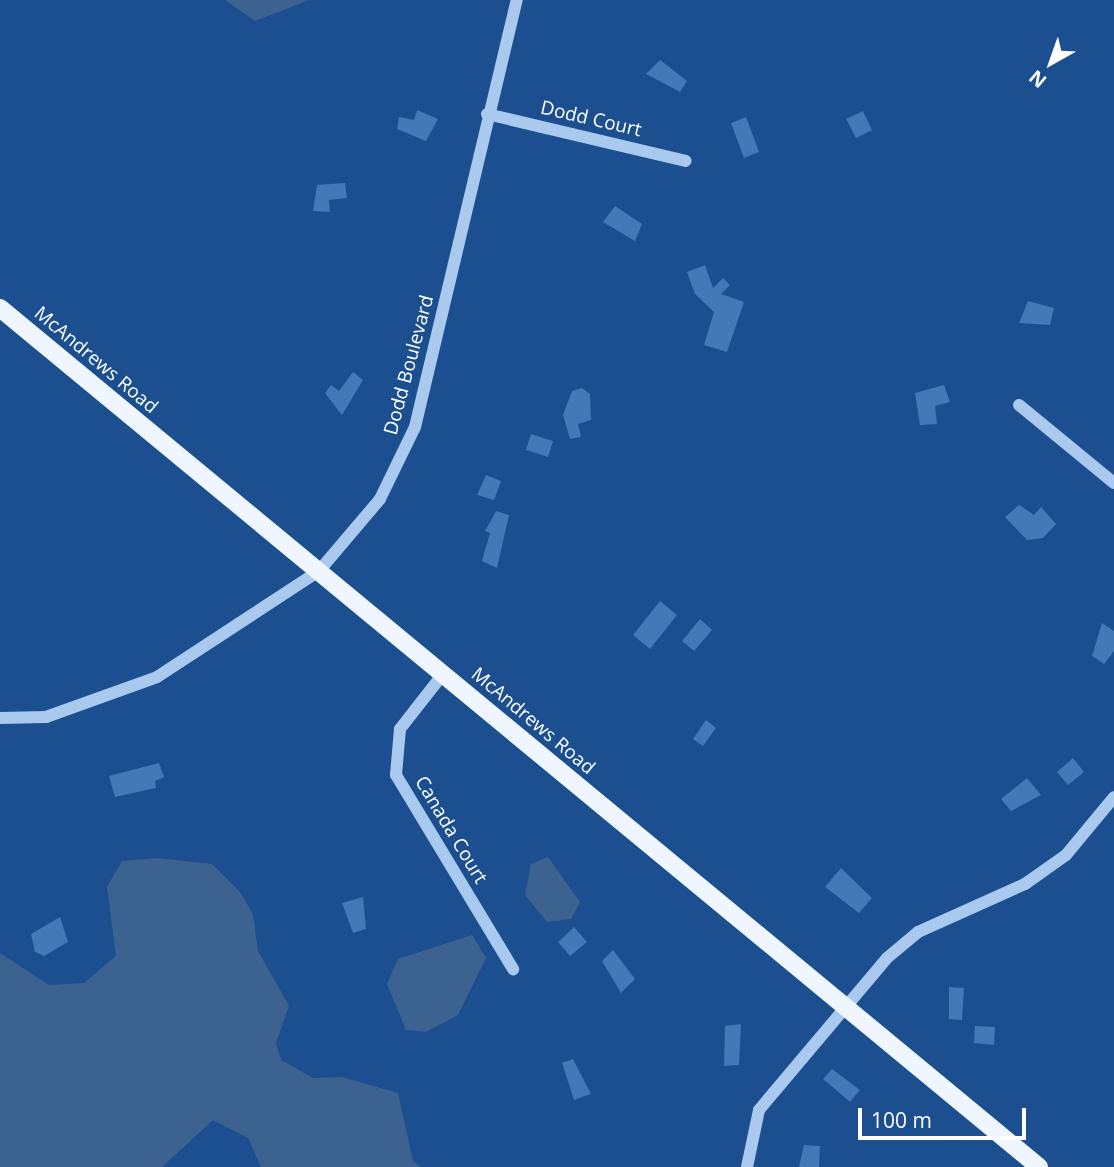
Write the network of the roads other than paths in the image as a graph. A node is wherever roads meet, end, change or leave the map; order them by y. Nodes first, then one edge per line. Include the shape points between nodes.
1 (517, 0) edge
2 (487, 114) junction
3 (686, 161) dead end
4 (0, 308) edge
5 (1018, 405) dead end
6 (1114, 483) edge
7 (319, 571) junction
8 (443, 674) junction
9 (0, 718) edge
10 (1114, 797) edge
11 (513, 968) dead end
12 (847, 1007) junction
13 (747, 1167) edge
14 (1038, 1167) edge

1 - 2 street, Dodd Boulevard
2 - 3 street, Dodd Court
2 - 7 street, Dodd Boulevard via 415,427 380,499
4 - 7 main road, McAndrews Road
5 - 6 street
7 - 8 main road, McAndrews Road
7 - 9 street, Dodd Boulevard via 157,677 46,717
8 - 11 street, Canada Court via 400,729 396,775
8 - 12 main road, McAndrews Road
10 - 12 street via 1066,855 1025,884 918,932
12 - 13 street via 759,1110
12 - 14 main road, McAndrews Road

